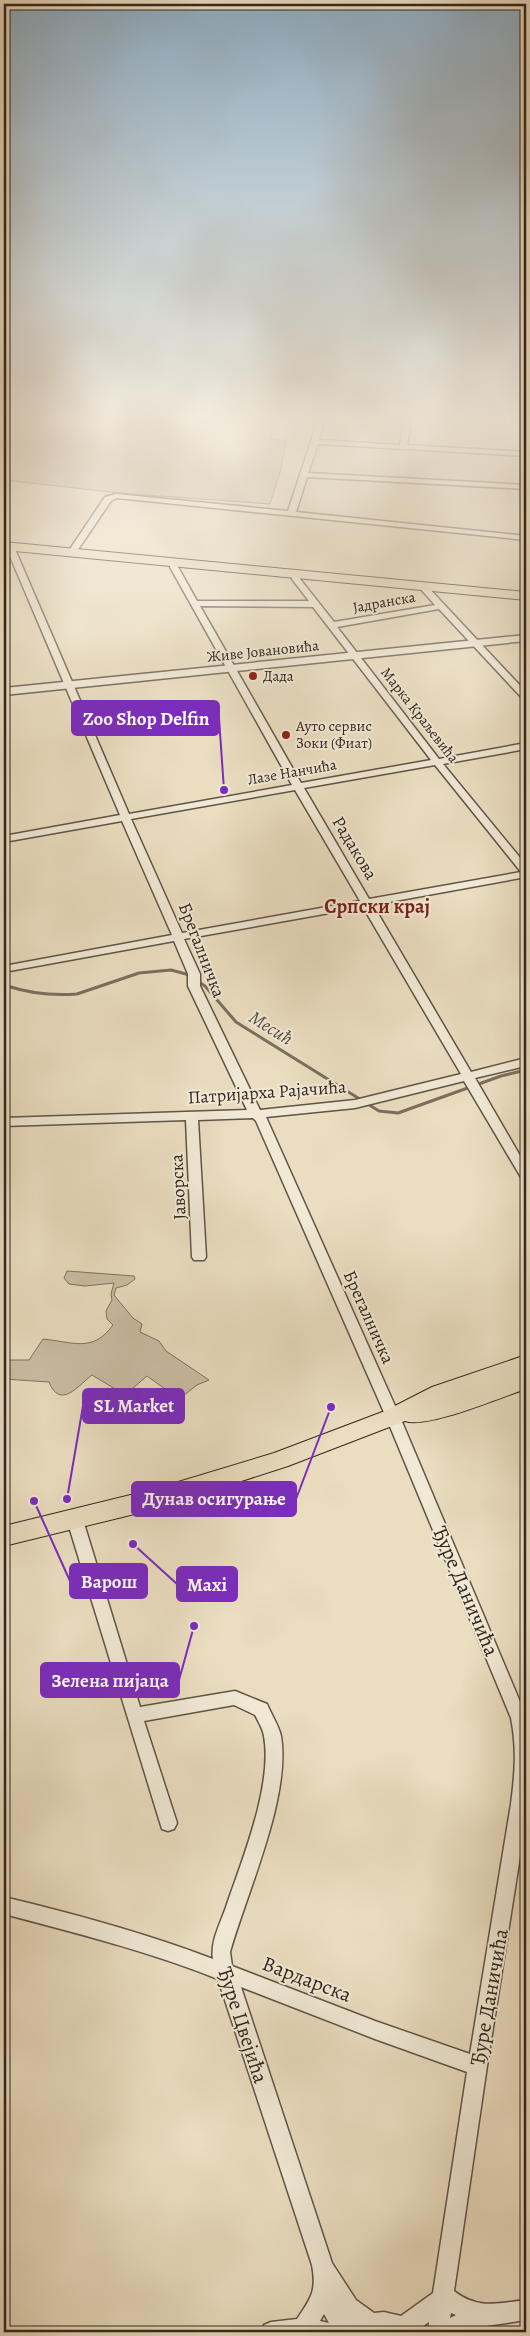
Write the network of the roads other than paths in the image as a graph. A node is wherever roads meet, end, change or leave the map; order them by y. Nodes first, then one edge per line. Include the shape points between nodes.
1 (89, 529) edge
2 (438, 529) edge
3 (526, 538) edge
4 (7, 547) edge
5 (72, 552) junction
6 (174, 562) junction
7 (295, 574) junction
8 (422, 586) junction
9 (526, 596) edge
10 (194, 603) junction
11 (315, 604) junction
12 (441, 606) junction
13 (332, 625) junction
14 (526, 638) edge
15 (477, 643) junction
16 (354, 656) junction
17 (232, 669) junction
18 (68, 687) junction
19 (4, 692) edge
20 (526, 697) edge
21 (526, 746) edge
22 (438, 763) junction
23 (298, 786) junction
24 (125, 817) junction
25 (4, 839) edge
26 (526, 873) edge
27 (367, 903) junction
28 (178, 936) junction
29 (4, 968) edge
30 (526, 1062) edge
31 (471, 1083) junction
32 (257, 1114) junction
33 (192, 1115) junction
34 (4, 1122) edge
35 (526, 1176) edge
36 (199, 1257) dead end
37 (526, 1363) edge
38 (526, 1380) edge
39 (392, 1418) junction
40 (75, 1520) junction
41 (4, 1536) edge
42 (134, 1715) junction
43 (168, 1823) dead end
44 (4, 1906) edge
45 (224, 1971) junction
46 (477, 2066) junction
47 (324, 2274) junction
48 (445, 2297) junction
49 (526, 2310) edge
50 (485, 2315) junction
51 (365, 2328) edge
52 (407, 2330) edge
53 (287, 2331) edge
54 (324, 2332) edge
55 (346, 2332) edge
56 (438, 2332) edge
57 (447, 2332) edge

1 - 5 street
2 - 3 street
4 - 5 main road
4 - 18 street, Брегалничка
5 - 6 main road
6 - 7 main road
6 - 10 street, Радакова
7 - 8 main road
7 - 11 street, Марка Краљевића
8 - 9 main road
8 - 12 street
10 - 11 street
10 - 17 street, Радакова
11 - 13 street, Марка Краљевића
12 - 13 street, Јадранска
12 - 15 street
13 - 16 street, Марка Краљевића
14 - 15 street, Живе Јовановића
15 - 16 street, Живе Јовановића
15 - 20 street
16 - 17 street, Живе Јовановића
16 - 22 street, Марка Краљевића
17 - 18 street, Живе Јовановића
17 - 23 street, Радакова
18 - 19 street, Живе Јовановића
18 - 24 street, Брегалничка
21 - 22 street, Лазе Нанчића
22 - 23 street, Лазе Нанчића
22 - 26 street, Марка Краљевића
23 - 24 street, Лазе Нанчића
23 - 27 street, Радакова
24 - 25 street, Лазе Нанчића
24 - 28 street, Брегалничка
26 - 27 street
27 - 28 street
27 - 31 street, Радакова
28 - 29 street
28 - 32 street, Брегалничка via 194,974 194,986
30 - 31 street, Патријарха Рајачића
31 - 32 street, Патријарха Рајачића via 355,1104
31 - 35 street, Радакова
32 - 33 street, Патријарха Рајачића
32 - 39 street, Брегалничка
33 - 34 street, Патријарха Рајачића
33 - 36 street, Јаворска
37 - 39 main road via 440,1393
38 - 39 main road via 434,1410
39 - 40 main road via 280,1460
39 - 46 street, Ђуре Даничића via 498,1666 519,1718 524,1743 520,1804
40 - 41 main road
40 - 42 street
42 - 43 street
42 - 45 street, Ђуре Цвејића via 240,1698 262,1711 269,1724 274,1755 273,1775 263,1823 222,1942
44 - 45 street, Вардарска via 87,1926
45 - 46 street, Вардарска
45 - 47 street, Ђуре Цвејића
46 - 48 street, Ђуре Даничића
47 - 51 street, Ђуре Цвејића
47 - 53 street via 316,2309
47 - 55 street, Ђуре Цвејића via 328,2299 336,2319
48 - 50 street via 454,2304
48 - 52 street
48 - 56 street, Ђуре Даничића
49 - 50 street
50 - 57 street via 460,2323
51 - 52 street via 382,2322
53 - 54 street

